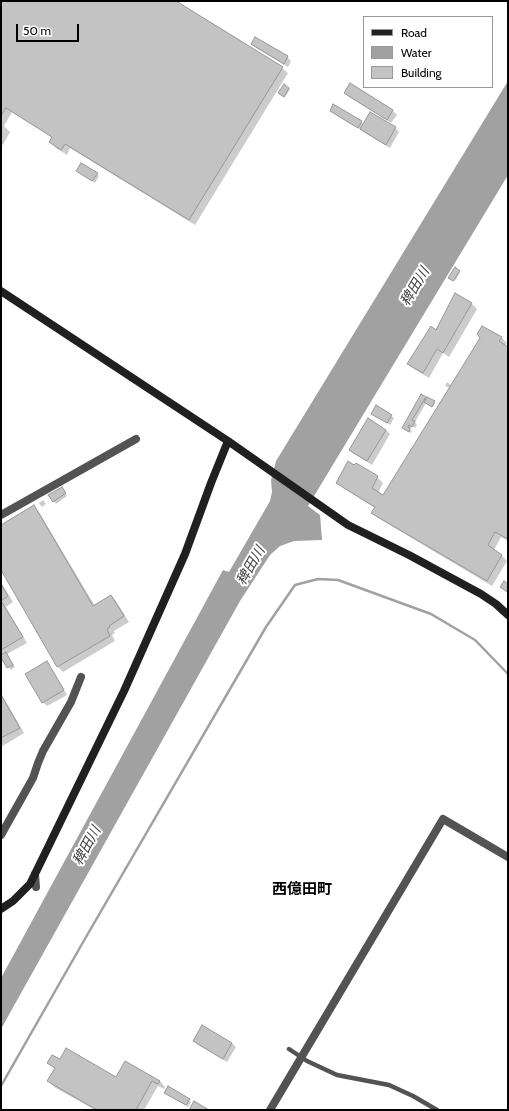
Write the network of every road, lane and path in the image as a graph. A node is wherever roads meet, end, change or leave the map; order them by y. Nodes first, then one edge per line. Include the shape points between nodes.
1 (1, 291) edge
2 (136, 438) dead end
3 (228, 441) junction
4 (1, 515) edge
5 (508, 615) edge
6 (81, 677) dead end
7 (1, 835) edge
8 (508, 857) edge
9 (35, 874) junction
10 (36, 887) dead end
11 (1, 909) edge
12 (288, 1049) dead end
13 (301, 1057) junction
14 (270, 1110) edge
15 (437, 1110) edge

1 - 3 street
2 - 4 street
3 - 5 street via 348,525 481,594
3 - 9 street via 169,591 124,691
6 - 7 street via 71,702 40,757 34,778
8 - 13 street via 443,819
9 - 10 street
9 - 11 street via 30,884
12 - 13 lane
13 - 14 street
13 - 15 lane via 337,1075 389,1085

